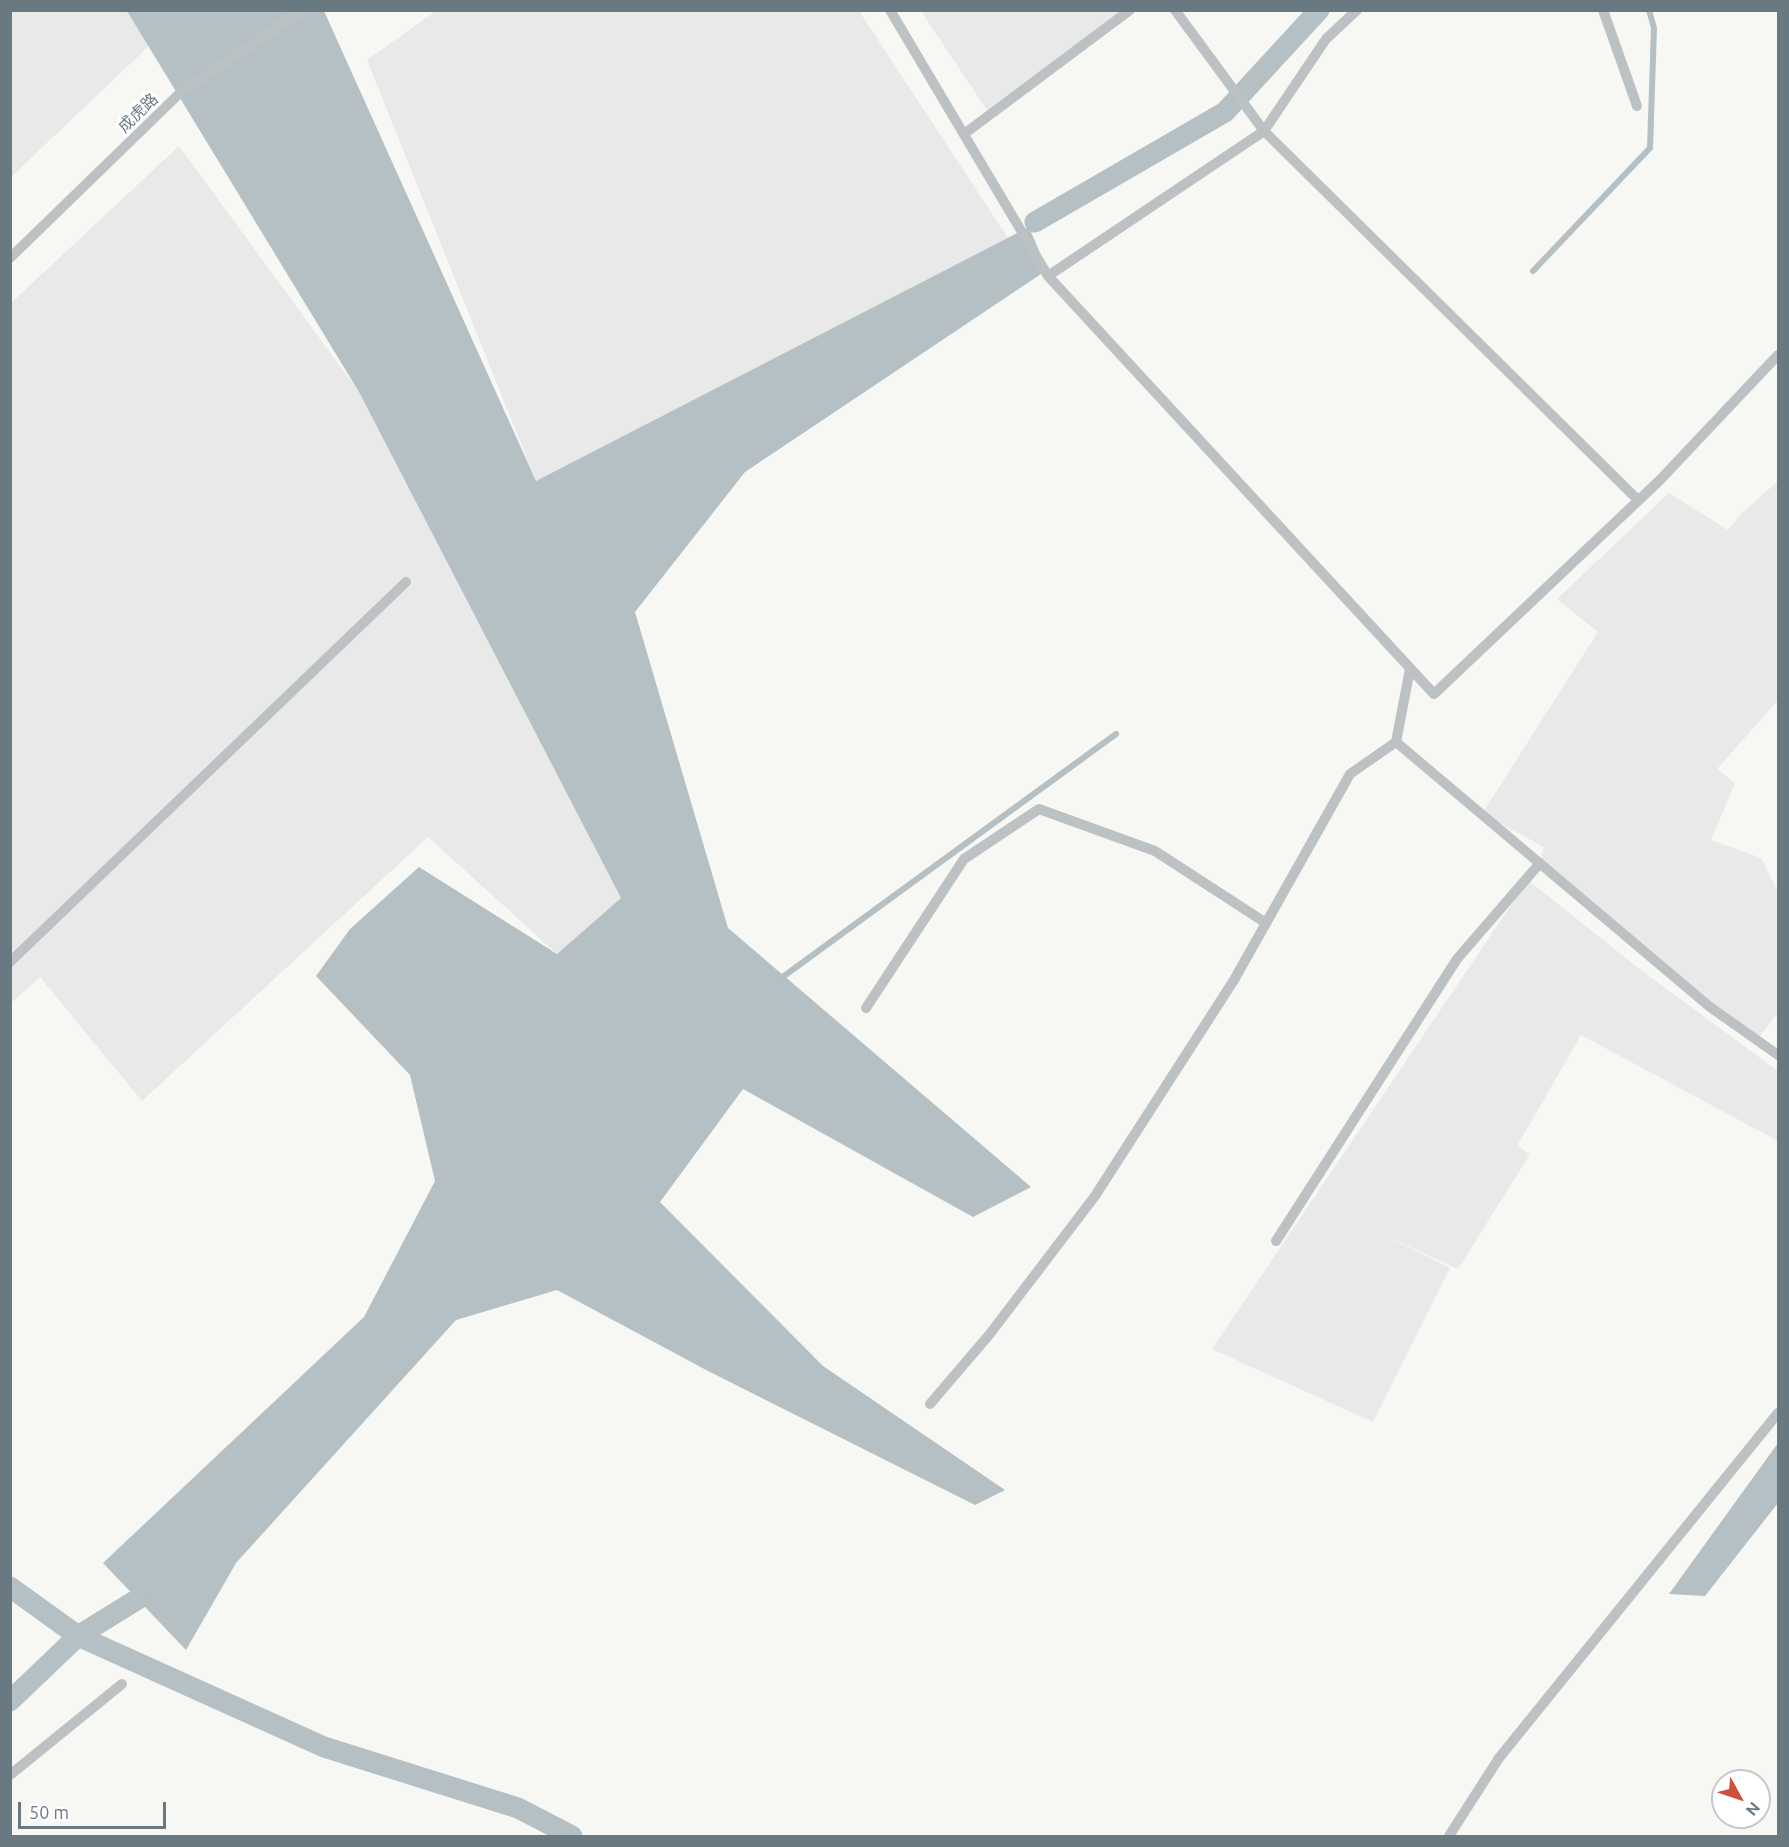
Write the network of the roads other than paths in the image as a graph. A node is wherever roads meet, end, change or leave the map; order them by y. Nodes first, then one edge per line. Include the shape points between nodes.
1 (303, 10) edge
2 (890, 10) edge
3 (1130, 10) edge
4 (1175, 10) edge
5 (1356, 10) edge
6 (1603, 10) edge
7 (1637, 106) dead end
8 (1264, 131) junction
9 (964, 134) junction
10 (10, 258) edge
11 (1048, 276) junction
12 (1779, 356) edge
13 (1638, 501) junction
14 (406, 582) dead end
15 (1410, 669) junction
16 (1396, 742) junction
17 (1540, 863) junction
18 (1266, 923) junction
19 (10, 962) edge
20 (866, 1008) dead end
21 (1779, 1055) edge
22 (1276, 1241) dead end
23 (930, 1404) dead end
24 (1779, 1413) edge
25 (122, 1684) dead end
26 (10, 1775) edge
27 (1449, 1836) edge

1 - 10 street, 成虎路 via 181,92
2 - 9 street
3 - 9 street
4 - 8 street
5 - 8 street via 1326,39
6 - 7 street
8 - 11 street
8 - 13 street
9 - 11 street
11 - 15 street
12 - 13 street
13 - 15 street via 1434,694
14 - 19 street
15 - 16 street
16 - 17 street
16 - 18 street via 1350,774
17 - 21 street via 1710,1007
17 - 22 street via 1457,959
18 - 20 street via 1155,851 1039,809 964,859
18 - 23 street via 1234,981 1095,1196 989,1335
24 - 27 street via 1499,1758
25 - 26 street

